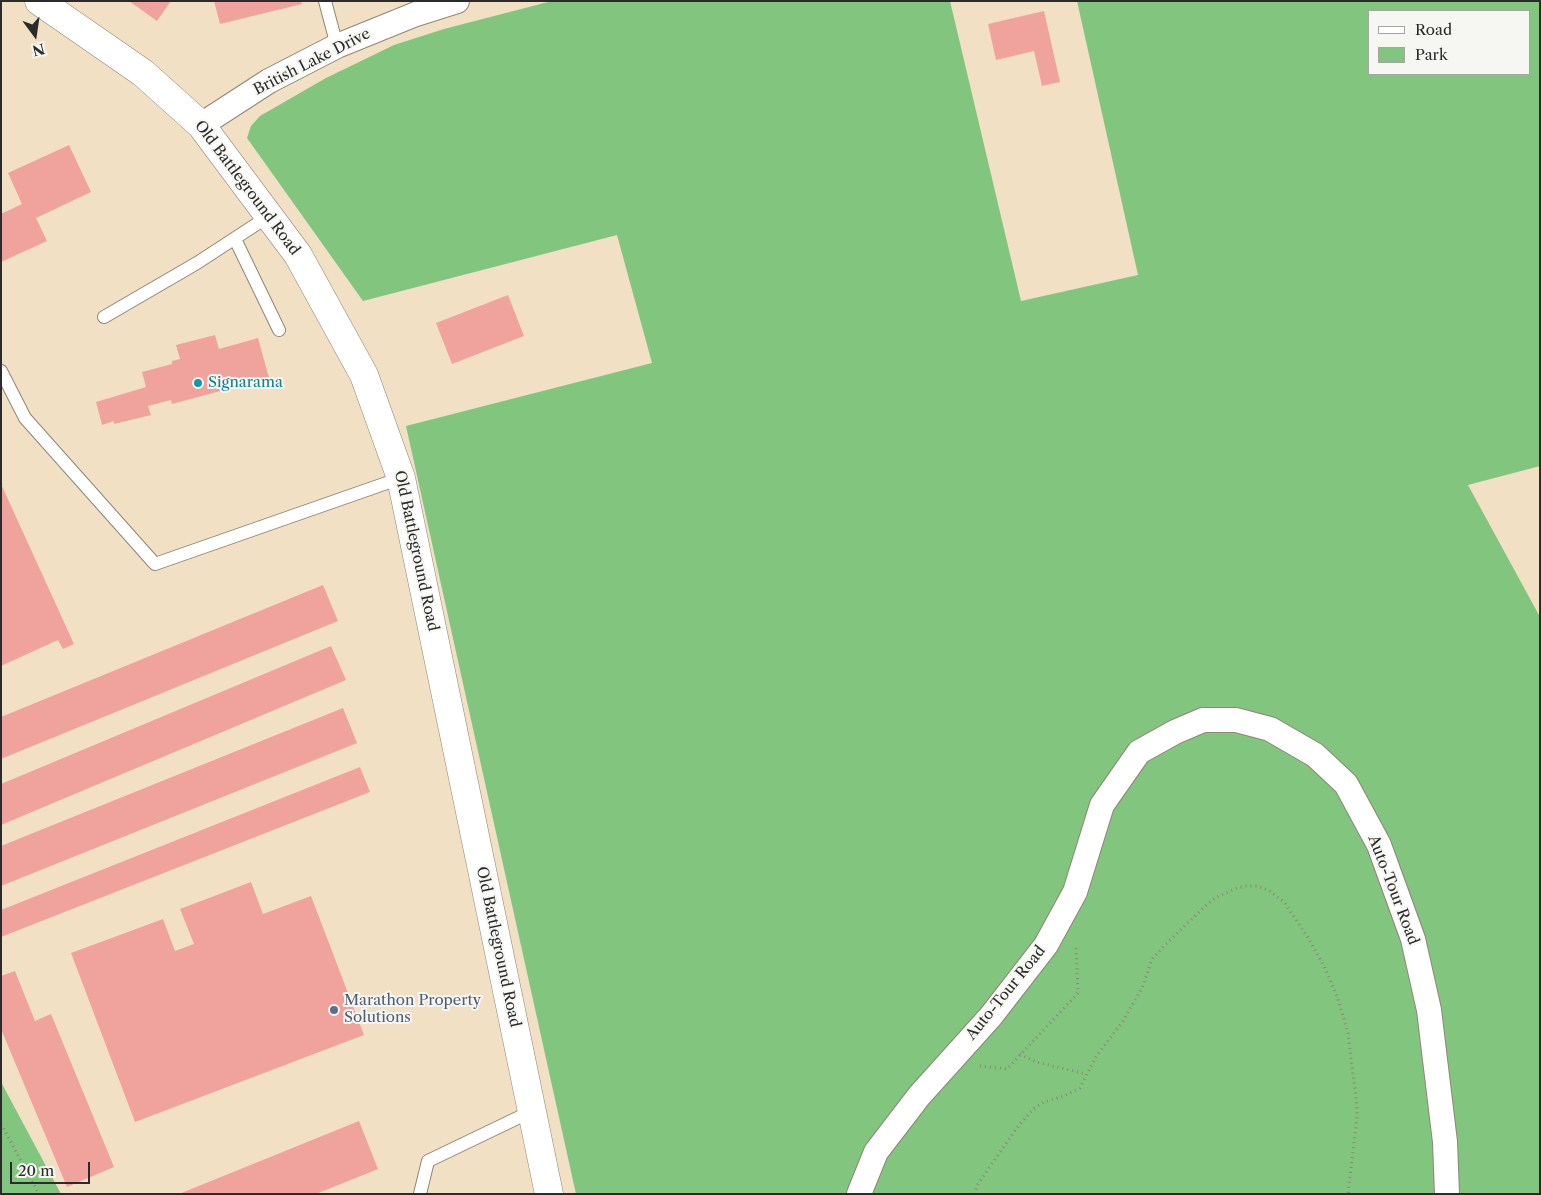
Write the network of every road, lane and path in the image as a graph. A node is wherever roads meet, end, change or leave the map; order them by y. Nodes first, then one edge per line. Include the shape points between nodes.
1 (39, 1) edge
2 (325, 1) edge
3 (457, 1) edge
4 (337, 46) junction
5 (201, 125) junction
6 (269, 216) junction
7 (234, 239) junction
8 (104, 317) dead end
9 (279, 330) dead end
10 (1, 370) edge
11 (402, 478) junction
12 (1076, 942) dead end
13 (1020, 1054) junction
14 (948, 1063) junction
15 (1087, 1074) junction
16 (532, 1111) junction
17 (1, 1124) edge
18 (39, 1194) edge
19 (420, 1194) edge
20 (549, 1194) edge
21 (859, 1194) edge
22 (974, 1194) edge
23 (1348, 1194) edge
24 (1447, 1194) edge

1 - 5 street, Old Battleground Road via 143,73
2 - 4 lane
3 - 4 street, British Lake Drive
4 - 5 street, British Lake Drive via 269,82
5 - 6 street, Old Battleground Road
6 - 7 lane
6 - 11 street, Old Battleground Road via 298,255 364,375
7 - 8 lane
7 - 9 lane
10 - 11 lane via 25,418 155,564
11 - 16 street, Old Battleground Road
12 - 13 path via 1078,994
13 - 14 path via 1007,1069
13 - 15 path via 1036,1062
14 - 21 street, Auto-Tour Road via 876,1152
14 - 24 street, Auto-Tour Road via 991,1016 1046,944 1075,892 1102,805 1139,752 1203,720 1236,720 1270,729 1315,755 1346,784 1379,845 1413,939 1430,1010 1445,1142
15 - 22 path via 1080,1088 1033,1109
15 - 23 path via 1133,1005 1152,959 1182,927 1215,898 1226,893 1246,886 1268,890 1284,902 1307,936 1324,966 1345,1021 1357,1117
16 - 19 lane via 428,1161
16 - 20 street, Old Battleground Road
17 - 18 path

